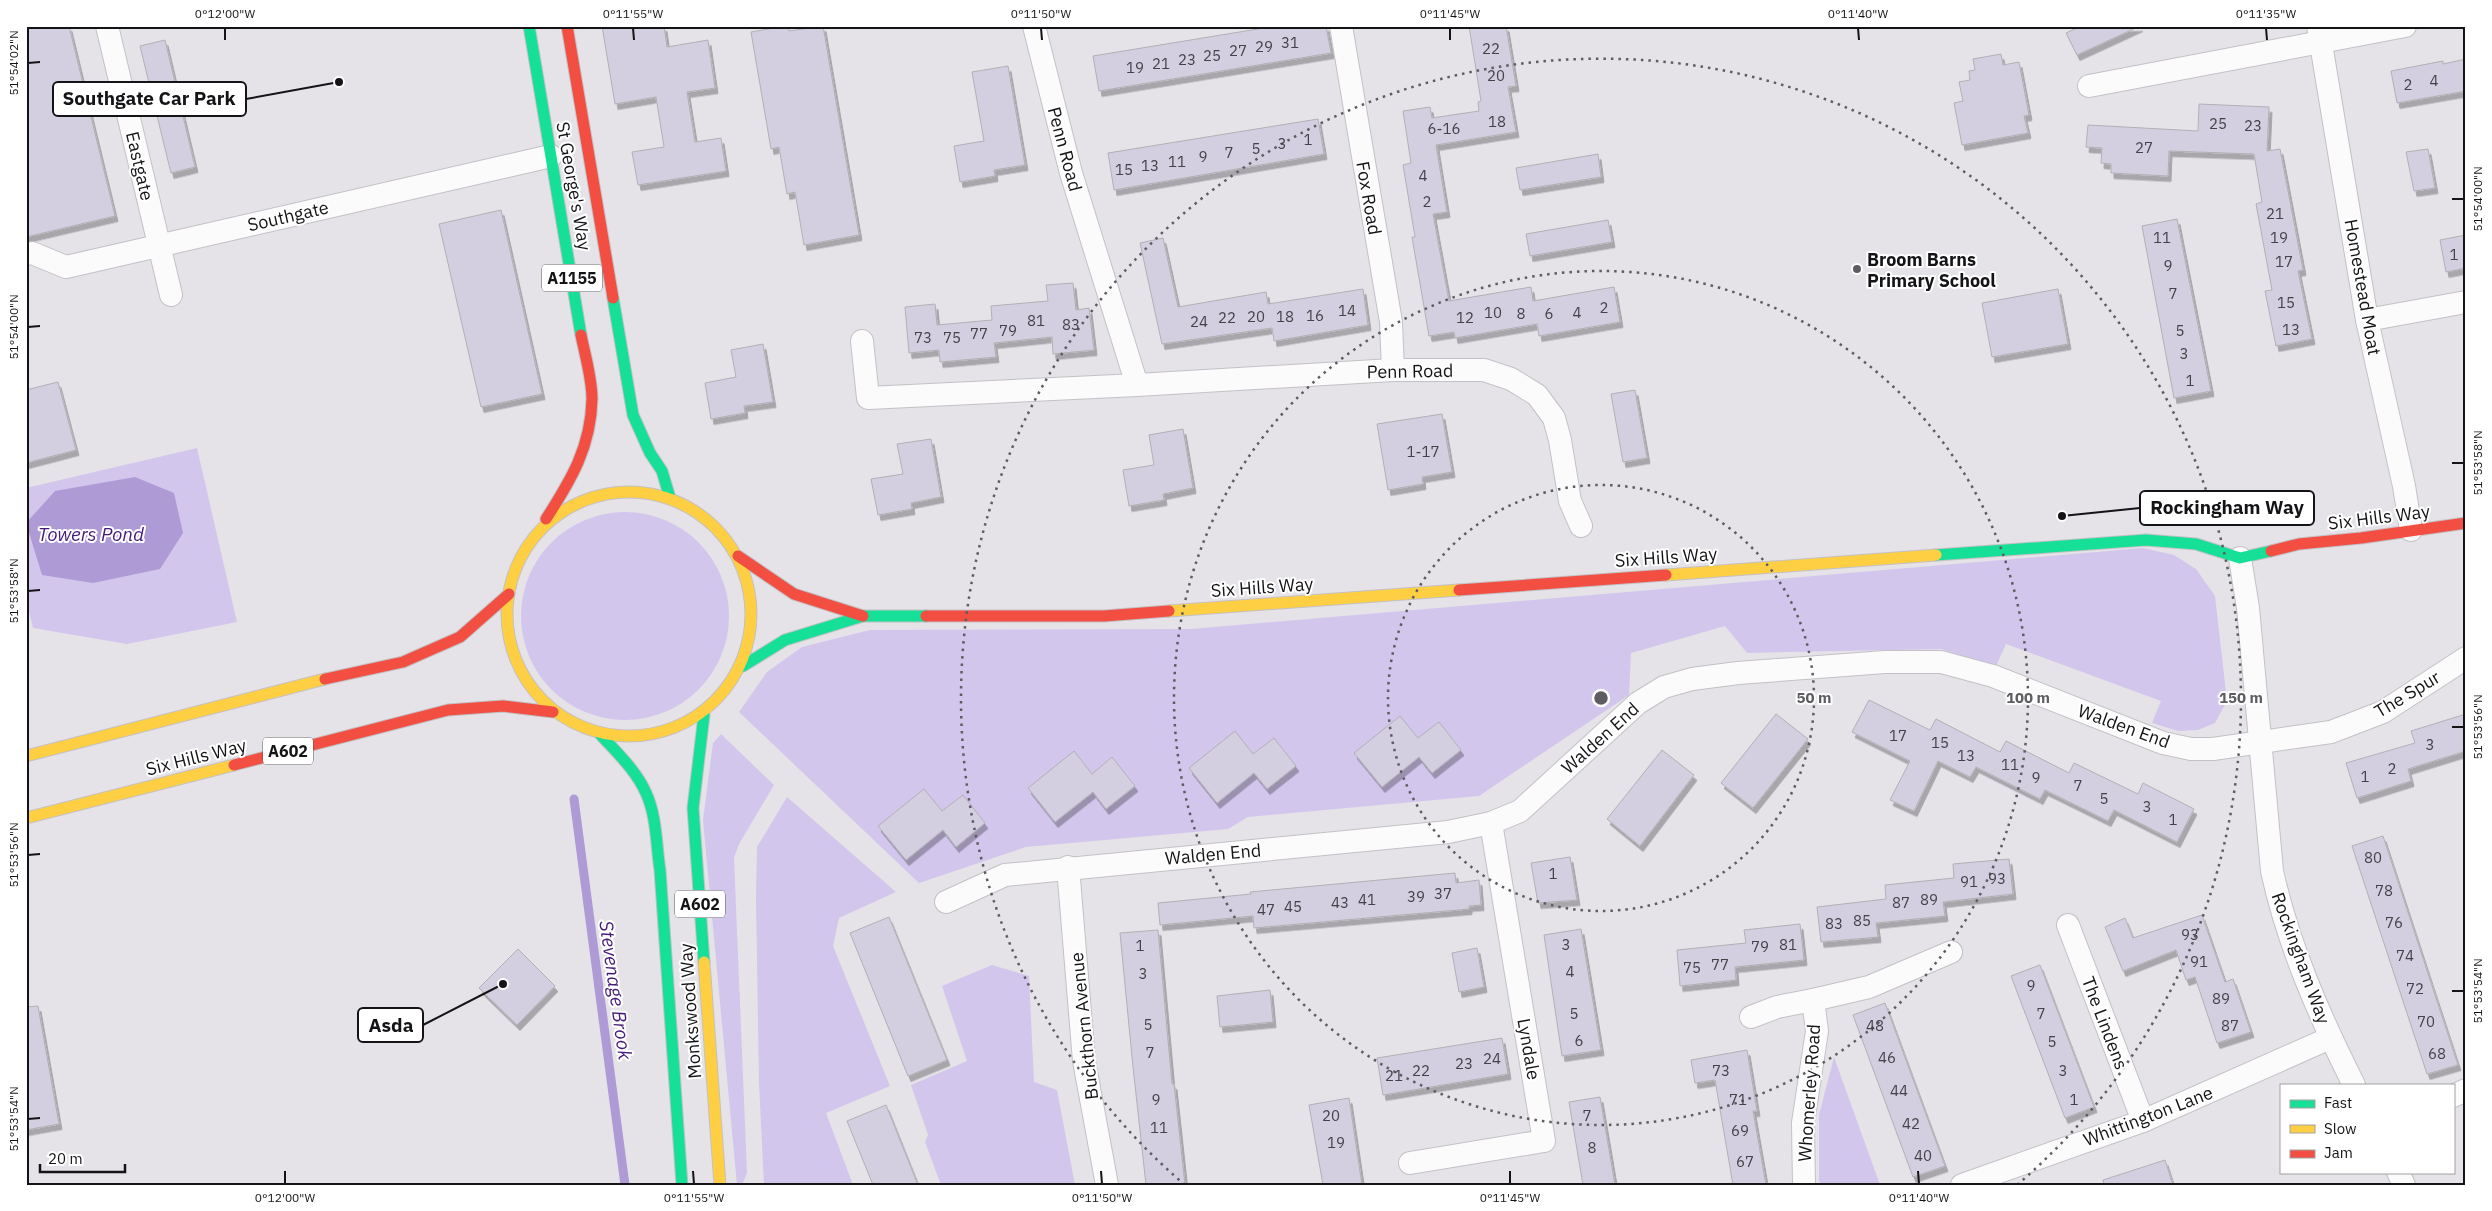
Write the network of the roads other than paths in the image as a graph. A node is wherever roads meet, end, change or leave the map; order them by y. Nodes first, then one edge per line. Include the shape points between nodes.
1 (107, 26) edge
2 (529, 26) edge
3 (567, 26) edge
4 (1034, 26) edge
5 (1341, 26) edge
6 (2405, 26) edge
7 (2320, 35) edge
8 (2089, 86) dead end
9 (551, 156) junction
10 (159, 246) junction
11 (26, 254) edge
12 (171, 295) dead end
13 (2466, 302) edge
14 (2367, 320) junction
15 (862, 341) dead end
16 (1393, 370) junction
17 (1137, 385) junction
18 (670, 498) junction
19 (545, 520) junction
20 (2466, 523) edge
21 (1582, 526) dead end
22 (2411, 530) junction
23 (738, 556) junction
24 (2240, 558) junction
25 (509, 594) junction
26 (863, 616) junction
27 (2466, 658) edge
28 (743, 666) junction
29 (552, 712) junction
30 (704, 715) junction
31 (600, 734) junction
32 (2258, 742) junction
33 (26, 756) edge
34 (26, 818) edge
35 (1491, 823) junction
36 (1068, 867) junction
37 (946, 902) dead end
38 (2068, 925) dead end
39 (1951, 952) dead end
40 (1813, 1000) junction
41 (1751, 1017) dead end
42 (2330, 1038) junction
43 (2353, 1084) edge
44 (2466, 1090) edge
45 (2454, 1096) edge
46 (2143, 1121) junction
47 (1410, 1163) dead end
48 (682, 1185) edge
49 (720, 1185) edge
50 (1107, 1185) edge
51 (1804, 1185) edge
52 (1962, 1185) edge

1 - 10 street, Eastgate
2 - 9 main road, St George's Way / A1155
3 - 18 main road, St George's Way / A1155 via 632,415 662,471
4 - 17 street, Penn Road via 1071,174
5 - 16 street, Fox Road via 1390,322
6 - 7 street
7 - 8 street
7 - 14 street, Homestead Moat
9 - 10 street, Southgate
9 - 19 main road, St George's Way / A1155 via 592,398 584,447 573,476
10 - 11 street, Southgate via 66,267 32,253
10 - 12 street, Eastgate
13 - 14 street
14 - 22 street, Homestead Moat
15 - 17 street, Penn Road via 868,398
16 - 17 street, Penn Road
16 - 21 street, Penn Road via 1484,370 1510,378 1537,395 1554,418 1570,501
18 - 19 main road, A602 via 642,492 602,496 570,506
18 - 23 main road, A602 via 721,532
19 - 25 main road, A602 via 514,568
20 - 22 main road, Six Hills Way
22 - 24 main road, Six Hills Way via 2299,544
23 - 26 main road, Six Hills Way via 794,594
23 - 28 main road, A602 via 749,593 752,626
24 - 26 main road, Six Hills Way via 2196,544 2146,540 1104,616
24 - 32 street, Rockingham Way via 2248,608
25 - 29 main road, A602 via 508,626 517,658 523,673
25 - 33 main road via 460,638 403,662
26 - 28 main road, Six Hills Way via 785,640
27 - 32 street, The Spur via 2384,712 2331,732
28 - 30 main road, A602
29 - 31 main road, A602
29 - 34 main road, Six Hills Way / A602 via 503,706 448,710
30 - 31 main road, A602 via 688,726 663,733 622,737
30 - 49 main road, Monkswood Way / A602 via 693,808
31 - 48 main road, Monkswood Way / A602 via 646,794 653,821 660,870
32 - 35 street, Walden End via 2205,749 2163,743 1993,676 1941,662 1918,660 1738,673 1664,686 1638,703 1520,812
32 - 42 street, Rockingham Way via 2272,871 2281,914
35 - 36 street, Walden End via 1448,832
35 - 47 street, Lyndale via 1544,1141
36 - 37 street, Walden End via 1005,874
36 - 50 street, Buckthorn Avenue via 1084,1061
38 - 46 street, The Lindens
39 - 40 street, Whomerley Road via 1869,987
40 - 41 street, Whomerley Road via 1777,1007
40 - 51 street, Whomerley Road via 1817,1031 1803,1123
42 - 43 street, Rockingham Way
42 - 46 street, Whittington Lane
44 - 45 street
46 - 52 street, Whittington Lane

